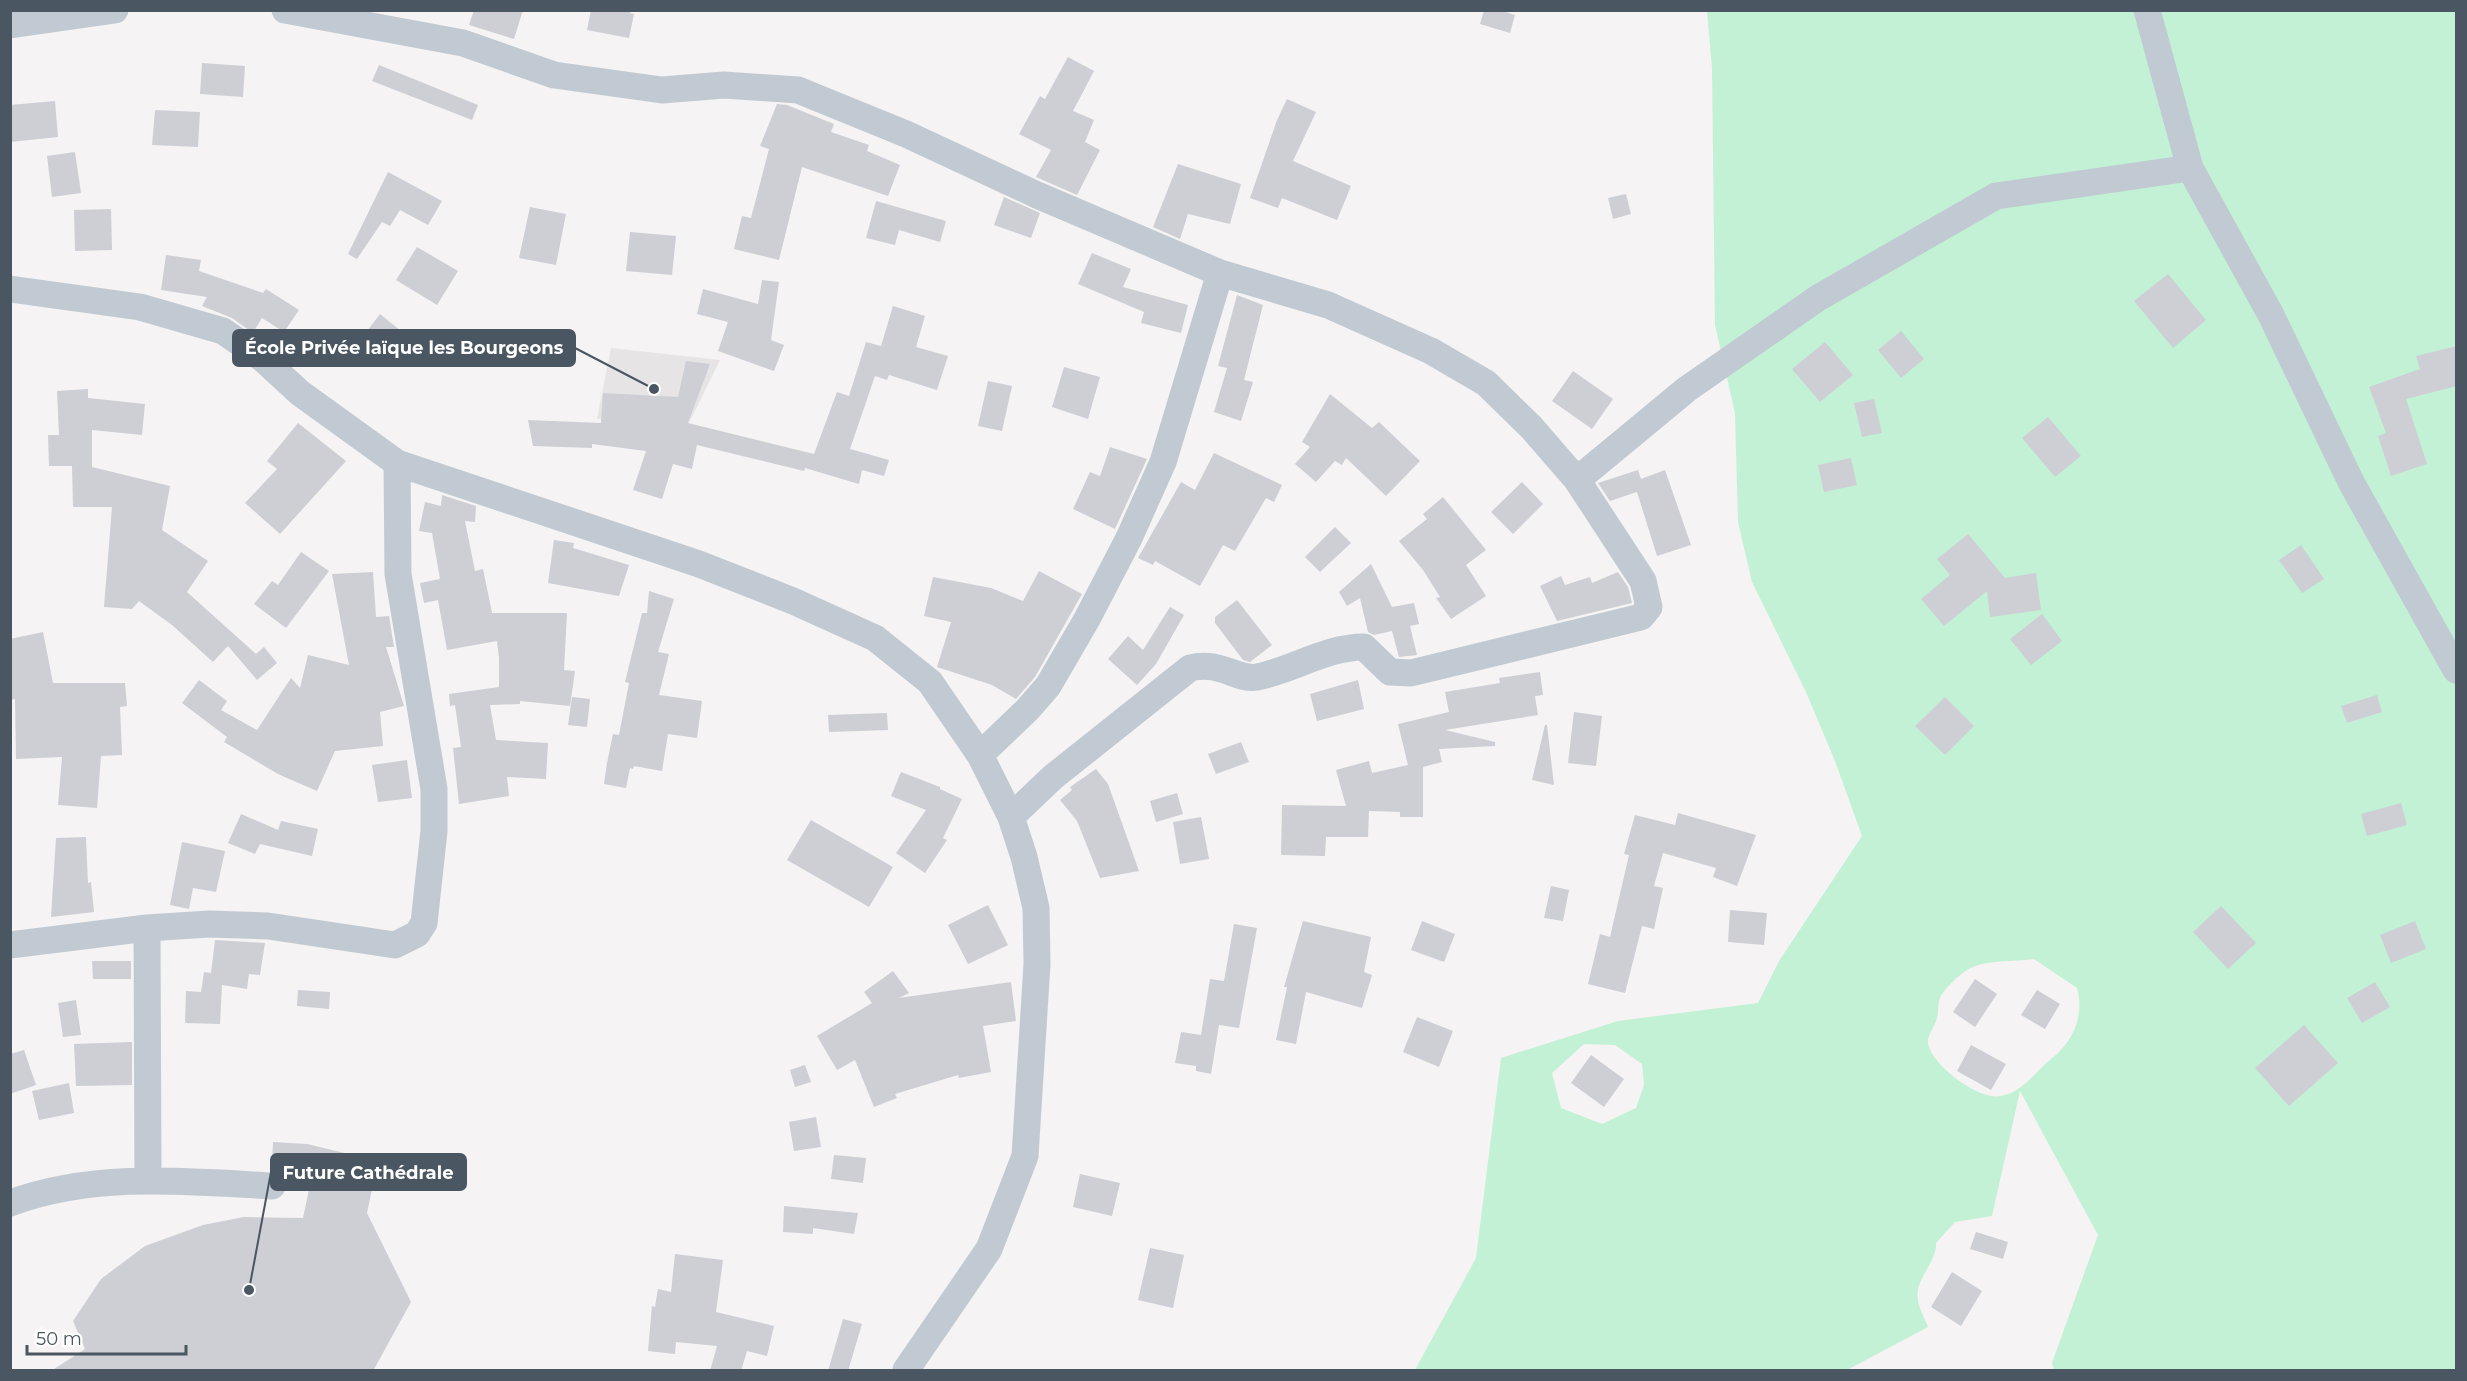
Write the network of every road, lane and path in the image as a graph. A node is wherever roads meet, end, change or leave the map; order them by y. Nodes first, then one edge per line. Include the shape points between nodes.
1 (115, 10) edge
2 (285, 10) edge
3 (2147, 10) edge
4 (10, 25) edge
5 (2190, 168) junction
6 (1220, 273) junction
7 (10, 289) edge
8 (397, 463) junction
9 (1578, 480) junction
10 (2457, 670) edge
11 (980, 755) junction
12 (1011, 818) junction
13 (147, 928) junction
14 (10, 945) edge
15 (148, 1179) junction
16 (272, 1186) dead end
17 (10, 1203) edge
18 (906, 1371) edge

1 - 4 street
2 - 6 street via 463,43 554,75 662,90 724,85 798,90
3 - 5 street
5 - 9 street via 1996,196 1818,298 1687,389
5 - 10 street via 2271,315 2351,482
6 - 9 street via 1328,305 1460,366 1486,383
6 - 11 street via 1163,462 1129,538 1048,686
7 - 8 street via 140,307 223,331
8 - 11 street via 699,564 876,638 930,682
8 - 13 street via 398,574 434,789 434,831 424,923 417,934 395,945 268,926
9 - 12 street via 1643,581 1649,607 1641,616 1411,673 1390,672 1364,647 1337,650 1256,678 1210,665 1190,668 1053,777
11 - 12 street
12 - 18 street via 1036,908 1035,1018 1025,1156 989,1249
13 - 14 street
13 - 15 street
15 - 16 street
15 - 17 street via 36,1194

